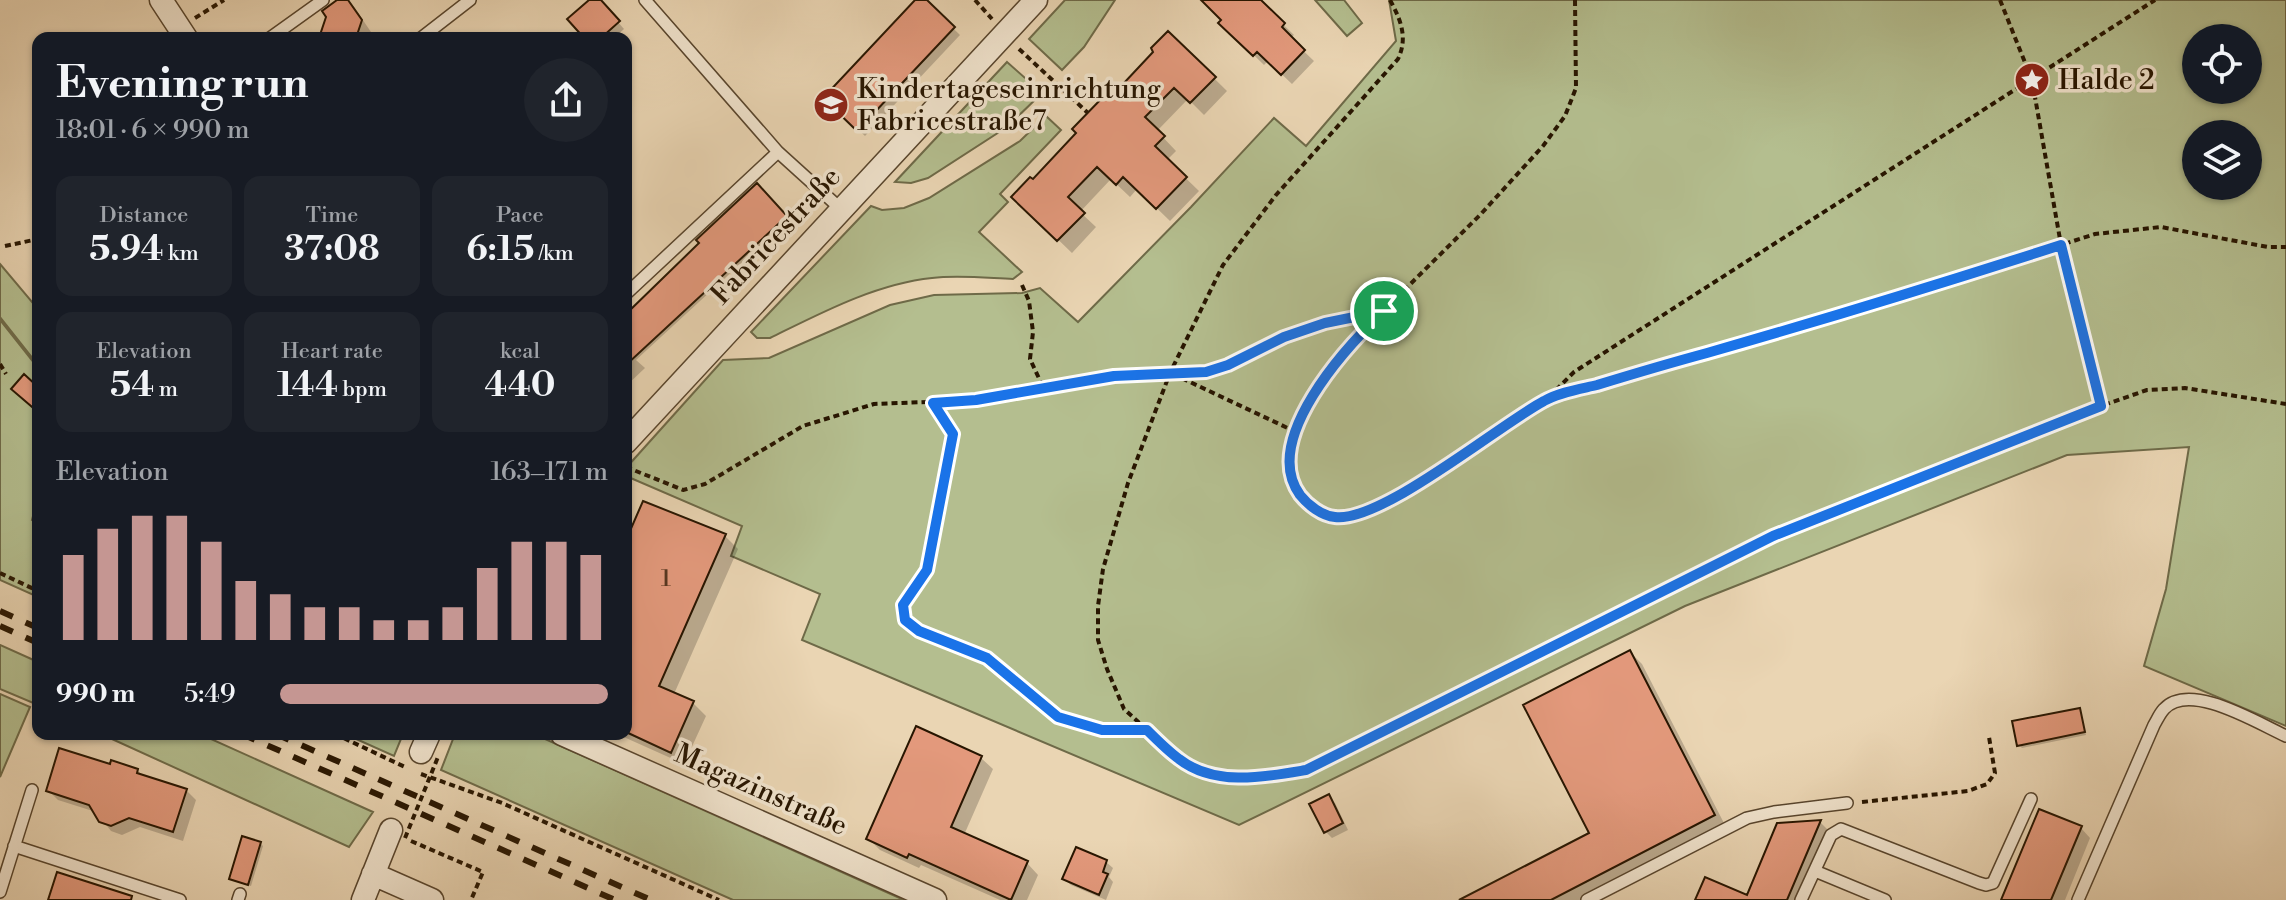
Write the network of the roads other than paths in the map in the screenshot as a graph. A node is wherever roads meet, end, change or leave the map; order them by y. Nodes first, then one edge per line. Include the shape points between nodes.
1 (161, 0) edge
2 (323, 0) edge
3 (470, 0) edge
4 (645, 0) edge
5 (1036, 0) edge
6 (182, 32) edge
7 (278, 32) edge
8 (429, 32) edge
9 (778, 152) junction
10 (842, 210) junction
11 (632, 288) edge
12 (632, 436) edge
13 (2286, 736) edge
14 (575, 740) edge
15 (32, 790) dead end
16 (2031, 799) dead end
17 (1847, 803) road end
18 (398, 834) road end
19 (14, 846) junction
20 (1815, 871) junction
21 (373, 874) junction
22 (0, 892) edge
23 (180, 900) edge
24 (363, 900) edge
25 (432, 900) edge
26 (935, 900) edge
27 (1587, 900) edge
28 (1801, 900) edge
29 (1885, 900) edge
30 (2078, 900) edge

1 - 6 street
2 - 7 lane
3 - 8 lane
4 - 9 lane
5 - 10 street, Fabricestraße
9 - 10 lane
9 - 11 lane
10 - 12 street, Fabricestraße
13 - 30 lane via 2204,700 2177,700 2164,708
14 - 26 street, Magazinstraße
15 - 19 lane
16 - 20 lane via 1993,883 1979,883 1841,829 1831,835
17 - 27 lane via 1747,818
18 - 21 street
19 - 22 lane
19 - 23 lane
20 - 28 lane
20 - 29 lane
21 - 24 street
21 - 25 street

